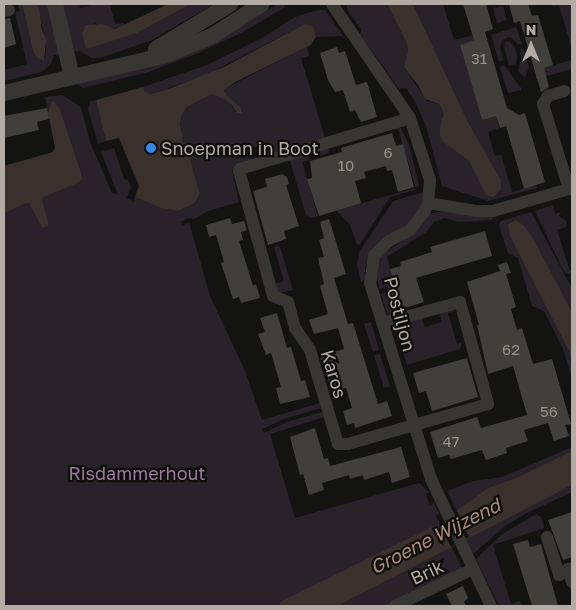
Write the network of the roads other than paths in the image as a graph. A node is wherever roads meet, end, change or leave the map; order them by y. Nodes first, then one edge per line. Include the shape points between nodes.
1 (55, 4) edge
2 (230, 4) edge
3 (262, 4) edge
4 (332, 4) edge
5 (120, 66) junction
6 (72, 77) junction
7 (564, 91) dead end
8 (4, 93) edge
9 (410, 118) junction
10 (570, 189) edge
11 (428, 203) junction
12 (384, 323) junction
13 (414, 426) junction
14 (547, 537) dead end
15 (570, 568) edge
16 (474, 569) junction
17 (572, 582) edge
18 (395, 606) edge
19 (491, 606) edge

1 - 6 street
2 - 5 street via 171,41
3 - 5 street via 212,36 162,56
4 - 9 street, Postiljon
5 - 6 street
6 - 8 street
7 - 10 street via 548,96 543,104
9 - 11 street, Postiljon via 430,180
9 - 13 street, Karos via 239,171 273,296 288,302 296,328 310,350 336,442 344,446
10 - 11 street via 493,211
11 - 12 street, Postiljon via 410,230 389,241 374,256 370,283
12 - 13 street, Postiljon
12 - 13 street, Karos via 460,302 488,404
13 - 16 street, Postiljon via 431,479
14 - 15 street via 559,575
15 - 17 street
16 - 18 street, Brik
16 - 19 street, Postiljon

